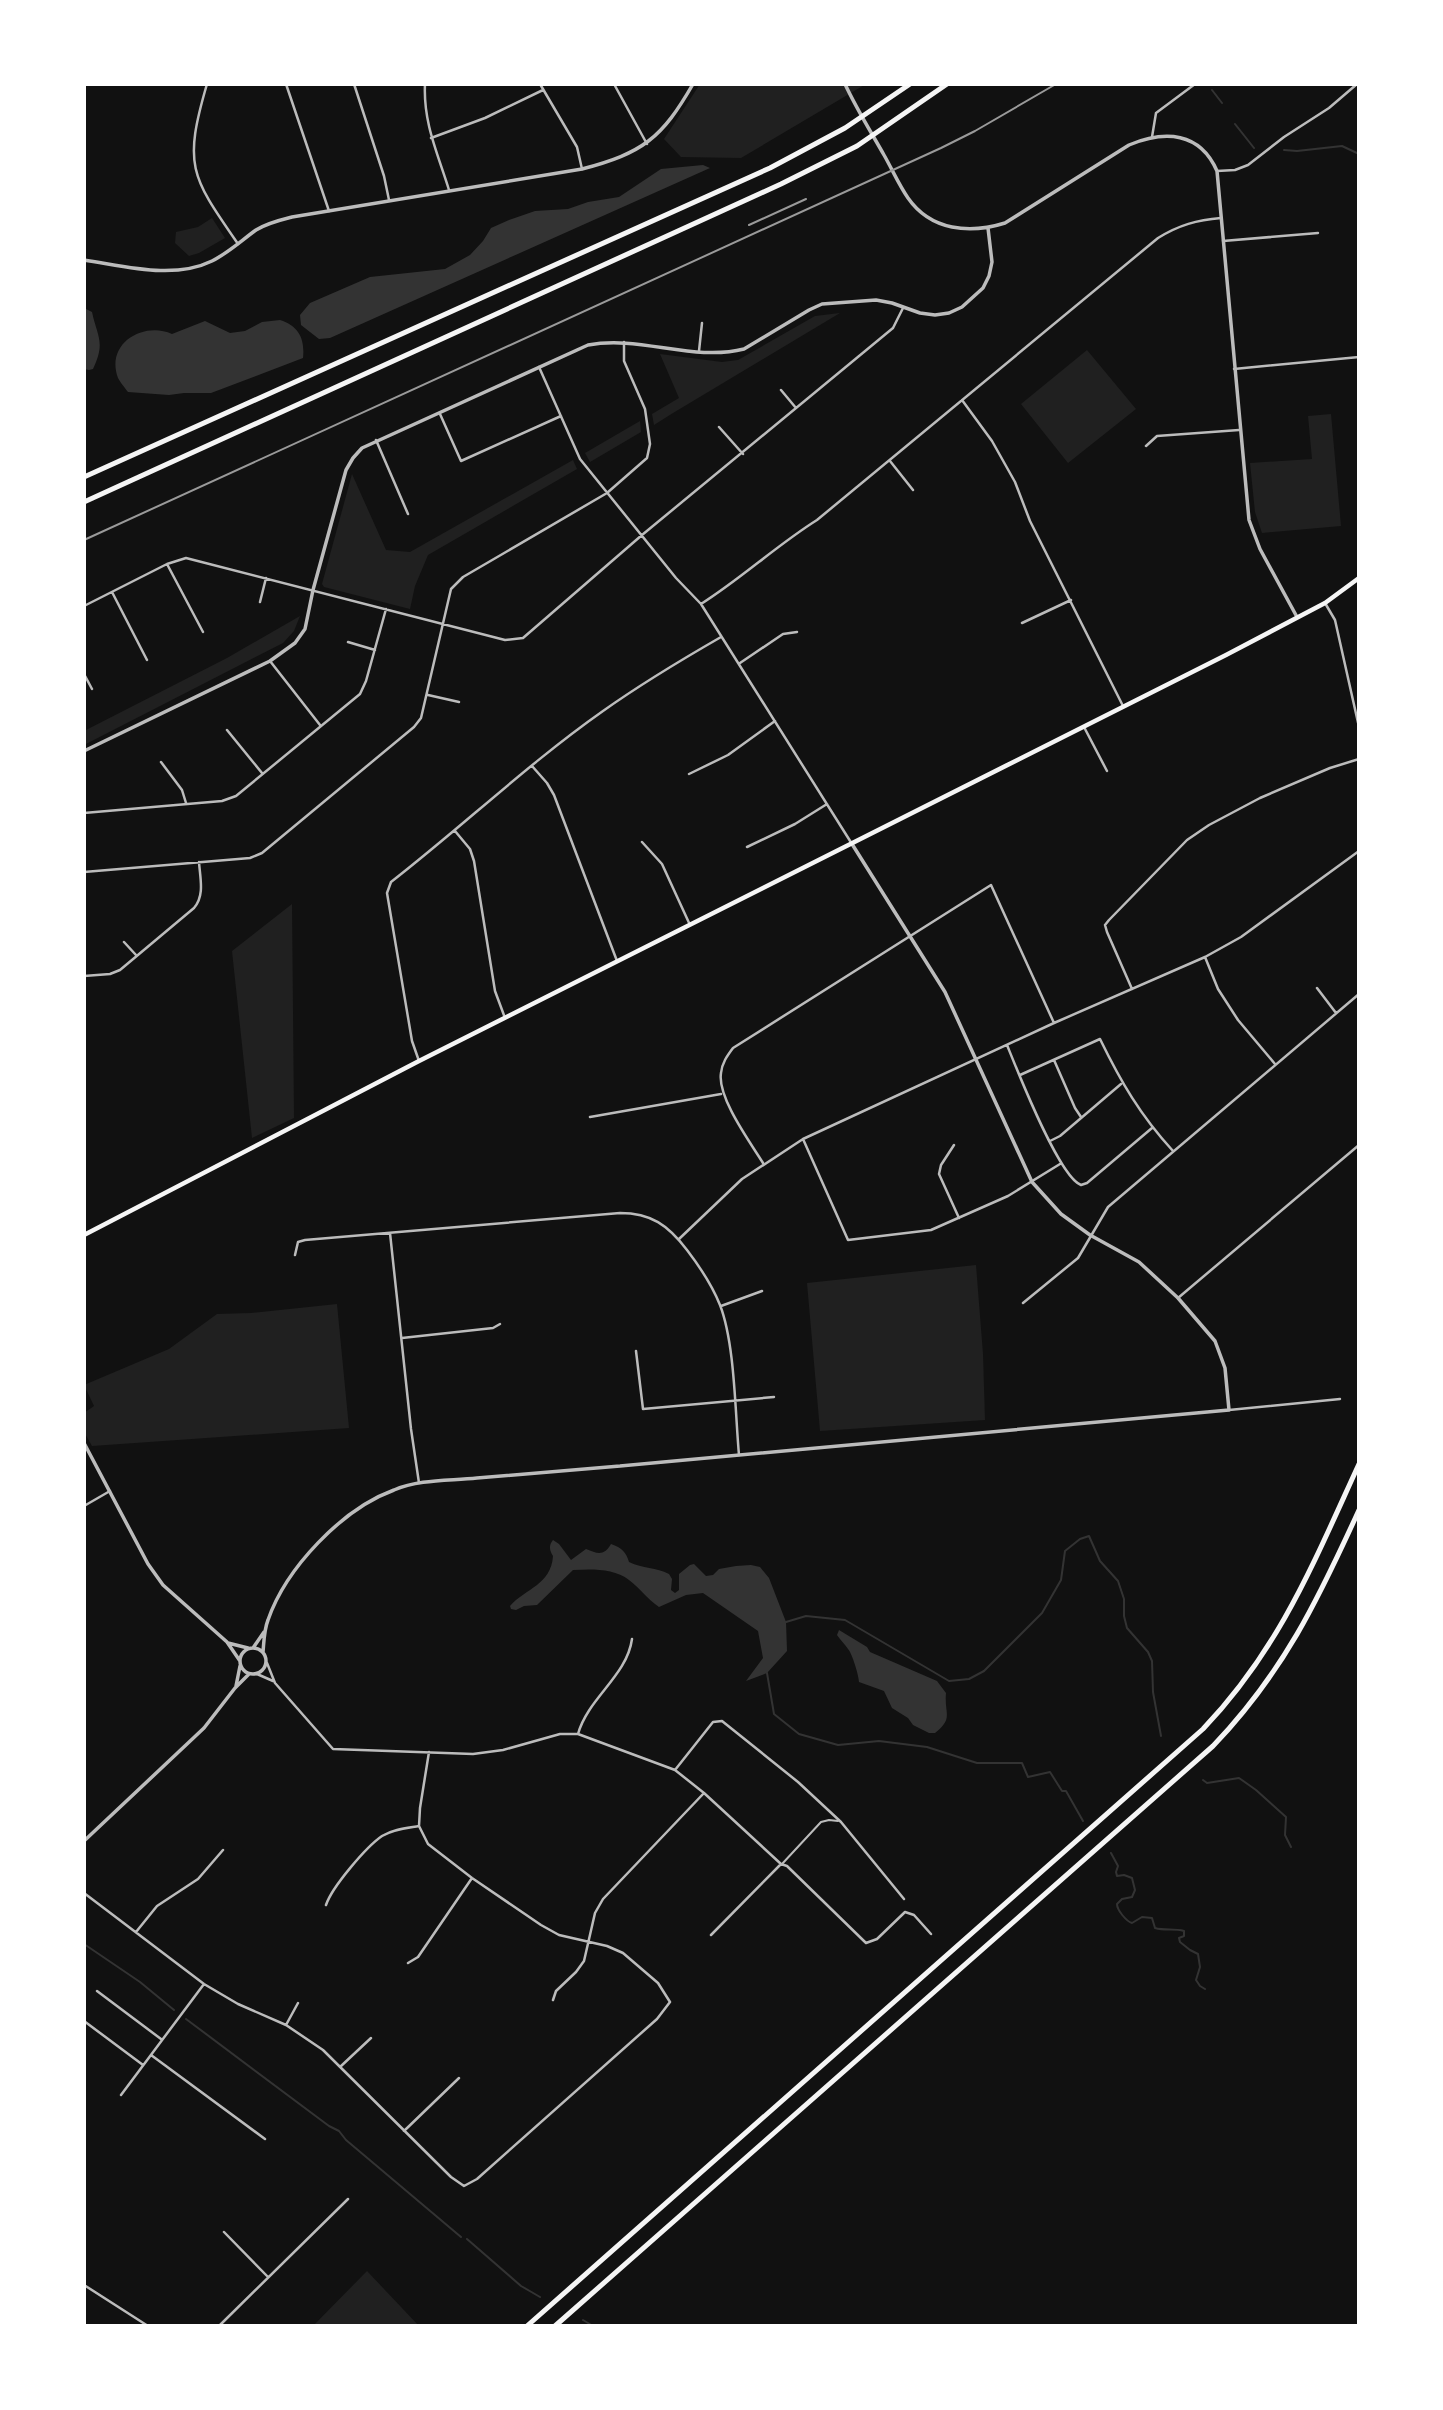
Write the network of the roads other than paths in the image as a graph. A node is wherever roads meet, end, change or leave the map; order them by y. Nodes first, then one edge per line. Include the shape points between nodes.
1 (207, 84) edge
2 (286, 84) edge
3 (354, 84) edge
4 (425, 84) edge
5 (540, 84) edge
6 (614, 84) edge
7 (693, 84) edge
8 (845, 84) edge
9 (907, 84) edge
10 (947, 84) edge
11 (1195, 84) edge
12 (1356, 85) edge
13 (543, 90) junction
14 (1359, 91) edge
15 (1152, 137) junction
16 (431, 138) junction
17 (648, 144) junction
18 (582, 169) junction
19 (1217, 171) junction
20 (449, 190) junction
21 (389, 200) junction
22 (329, 211) junction
23 (1221, 218) junction
24 (988, 228) junction
25 (1318, 233) dead end
26 (1223, 241) junction
27 (238, 244) junction
28 (84, 260) edge
29 (904, 308) junction
30 (702, 323) dead end
31 (624, 342) junction
32 (699, 351) junction
33 (1359, 357) edge
34 (539, 367) junction
35 (1234, 369) junction
36 (781, 390) dead end
37 (962, 400) junction
38 (796, 408) junction
39 (438, 412) junction
40 (561, 416) junction
41 (719, 427) dead end
42 (1239, 430) junction
43 (376, 440) junction
44 (1146, 446) dead end
45 (743, 454) junction
46 (890, 461) junction
47 (84, 477) edge
48 (913, 490) dead end
49 (607, 493) junction
50 (84, 502) edge
51 (408, 514) dead end
52 (642, 535) junction
53 (167, 564) junction
54 (266, 578) junction
55 (1359, 578) edge
56 (313, 590) junction
57 (112, 592) junction
58 (1071, 600) junction
59 (260, 601) dead end
60 (1325, 603) junction
61 (701, 604) junction
62 (84, 606) edge
63 (386, 609) junction
64 (1297, 617) junction
65 (1022, 623) dead end
66 (442, 624) junction
67 (203, 632) dead end
68 (797, 632) dead end
69 (721, 636) junction
70 (348, 642) dead end
71 (375, 650) junction
72 (147, 660) dead end
73 (270, 661) junction
74 (738, 664) junction
75 (84, 674) edge
76 (92, 689) dead end
77 (427, 695) junction
78 (459, 702) dead end
79 (1123, 707) junction
80 (775, 721) junction
81 (320, 725) junction
82 (1084, 727) junction
83 (1359, 727) edge
84 (227, 730) dead end
85 (84, 751) edge
86 (1359, 759) edge
87 (161, 762) dead end
88 (532, 765) junction
89 (1107, 771) dead end
90 (262, 773) junction
91 (689, 774) dead end
92 (827, 803) junction
93 (186, 805) junction
94 (84, 813) edge
95 (454, 830) junction
96 (642, 842) dead end
97 (852, 844) junction
98 (747, 847) dead end
99 (1359, 851) edge
100 (199, 863) junction
101 (84, 872) edge
102 (690, 925) junction
103 (911, 937) junction
104 (124, 942) dead end
105 (136, 956) junction
106 (1205, 957) junction
107 (617, 961) junction
108 (84, 976) edge
109 (1317, 988) dead end
110 (1132, 989) junction
111 (1359, 993) edge
112 (1336, 1013) junction
113 (505, 1018) junction
114 (1054, 1023) junction
115 (1006, 1045) junction
116 (976, 1060) junction
117 (1054, 1060) junction
118 (419, 1061) junction
119 (1275, 1064) junction
120 (1020, 1074) junction
121 (1121, 1084) junction
122 (723, 1094) junction
123 (590, 1116) dead end
124 (1082, 1118) junction
125 (1152, 1128) junction
126 (803, 1139) junction
127 (1050, 1141) junction
128 (954, 1145) dead end
129 (1359, 1145) edge
130 (1173, 1151) junction
131 (763, 1163) junction
132 (1060, 1164) junction
133 (1032, 1182) junction
134 (959, 1218) junction
135 (390, 1233) junction
136 (84, 1235) edge
137 (1090, 1235) junction
138 (679, 1239) junction
139 (295, 1255) dead end
140 (762, 1291) dead end
141 (1178, 1298) junction
142 (1023, 1303) dead end
143 (721, 1306) junction
144 (500, 1324) dead end
145 (402, 1338) junction
146 (636, 1352) dead end
147 (774, 1397) dead end
148 (1340, 1399) dead end
149 (734, 1401) junction
150 (1229, 1410) junction
151 (84, 1443) edge
152 (739, 1455) junction
153 (1359, 1464) edge
154 (419, 1483) junction
155 (110, 1492) junction
156 (84, 1506) edge
157 (1359, 1510) edge
158 (265, 1630) junction
159 (632, 1639) dead end
160 (227, 1642) junction
161 (251, 1648) junction
162 (263, 1652) junction
163 (240, 1663) junction
164 (267, 1663) junction
165 (249, 1674) junction
166 (257, 1674) junction
167 (275, 1683) junction
168 (235, 1688) junction
169 (578, 1734) junction
170 (429, 1752) junction
171 (675, 1770) junction
172 (704, 1793) junction
173 (841, 1822) junction
174 (419, 1826) junction
175 (84, 1841) edge
176 (223, 1850) dead end
177 (781, 1864) junction
178 (472, 1878) junction
179 (84, 1893) edge
180 (904, 1899) dead end
181 (326, 1905) dead end
182 (136, 1932) junction
183 (931, 1934) dead end
184 (710, 1935) dead end
185 (589, 1942) junction
186 (408, 1963) dead end
187 (204, 1984) junction
188 (97, 1991) dead end
189 (553, 2000) dead end
190 (298, 2003) dead end
191 (84, 2021) edge
192 (286, 2025) junction
193 (371, 2038) dead end
194 (163, 2040) junction
195 (151, 2055) junction
196 (143, 2066) junction
197 (340, 2067) junction
198 (459, 2078) dead end
199 (121, 2095) dead end
200 (404, 2131) junction
201 (265, 2139) dead end
202 (348, 2199) dead end
203 (224, 2232) dead end
204 (268, 2277) junction
205 (84, 2285) edge
206 (148, 2326) edge
207 (219, 2326) edge
208 (527, 2326) edge
209 (555, 2326) edge

1 - 27 street via 193,135 195,169 206,198
2 - 22 street
3 - 21 street
4 - 16 street
5 - 13 street
6 - 17 street
7 - 17 street
8 - 24 street via 917,208 944,226
9 - 47 highway via 845,128 769,168
10 - 50 highway via 857,146 781,184
11 - 15 street via 1156,113
12 - 14 street
12 - 19 street via 1248,164
13 - 16 street
13 - 18 street via 576,147
15 - 19 street via 1188,139 1211,158
15 - 24 street via 1129,145 1005,223
16 - 20 street
17 - 18 street via 616,160
18 - 20 street
19 - 23 street
20 - 21 street
21 - 22 street
22 - 27 street via 276,221
23 - 26 street
23 - 37 street via 1195,220 1158,238
24 - 29 street via 992,262 974,299 935,315
25 - 26 street
26 - 35 street
27 - 28 street via 212,261 171,270
29 - 32 street via 876,300 822,304 744,349
29 - 38 street via 893,328
30 - 32 street
31 - 32 street
31 - 34 street via 588,345
31 - 49 street via 624,361 645,409 650,444 647,458
33 - 35 street
34 - 39 street
34 - 40 street
35 - 42 street
36 - 38 street
37 - 46 street
37 - 58 street via 1015,482
38 - 45 street
39 - 40 street via 461,461
39 - 43 street
40 - 49 street via 580,459
41 - 45 street
42 - 44 street via 1157,436
42 - 64 street via 1249,520
43 - 51 street
43 - 56 street via 362,447 346,470
45 - 52 street
46 - 48 street
46 - 61 street
49 - 52 street
49 - 66 street via 463,577 451,589
52 - 61 street
52 - 66 street via 523,638 505,640
53 - 54 street via 186,558
53 - 57 street
53 - 67 street
54 - 56 street
54 - 59 street
55 - 60 main road
56 - 63 street
56 - 73 street via 305,629 295,643
57 - 62 street
57 - 72 street
58 - 65 street
58 - 79 street
60 - 64 main road
60 - 83 street via 1335,620
61 - 69 street
63 - 66 street
63 - 71 street
64 - 79 main road
66 - 77 street
68 - 74 street via 783,634
69 - 74 street
69 - 88 street via 644,682
70 - 71 street
71 - 81 street via 360,694
73 - 81 street
73 - 85 street
74 - 80 street
75 - 76 street
77 - 78 street
77 - 100 street via 414,727 262,853
79 - 82 main road
80 - 91 street via 729,755
80 - 92 street
81 - 90 street
82 - 89 street
82 - 97 main road
84 - 90 street
86 - 110 street via 1260,798 1187,840 1105,925
87 - 93 street via 182,790
88 - 95 street
88 - 107 street via 554,795
90 - 93 street via 236,796
92 - 97 street
92 - 98 street
93 - 94 street
95 - 113 street via 474,861 495,991
95 - 118 street via 391,882 387,893
96 - 102 street via 662,864
97 - 102 main road
97 - 103 street
99 - 106 street via 1241,937
100 - 101 street
100 - 105 street via 199,902
102 - 107 main road
103 - 114 street via 991,885
103 - 116 street via 945,992
103 - 122 street via 733,1048 720,1076
104 - 105 street
105 - 108 street via 110,974
106 - 110 street
106 - 119 street via 1238,1020
107 - 113 main road
109 - 112 street
110 - 114 street
111 - 112 street
112 - 119 street
113 - 118 main road
114 - 115 street
115 - 116 street
115 - 120 street
116 - 126 street
116 - 133 street
117 - 120 street
117 - 121 street via 1100,1039
117 - 124 street
118 - 136 main road
119 - 130 street
120 - 127 street
121 - 124 street
121 - 125 street
122 - 123 street
122 - 131 street
124 - 127 street
125 - 130 street
125 - 132 street via 1087,1183 1075,1183
126 - 131 street
126 - 134 street via 848,1240 932,1230
127 - 132 street
128 - 134 street via 939,1174
129 - 141 street
130 - 137 street via 1108,1207
131 - 138 street
132 - 133 street
133 - 134 street
133 - 137 street via 1061,1214
135 - 138 street via 638,1213 653,1218
135 - 139 street via 304,1240 298,1242
135 - 145 street
137 - 141 street via 1139,1262
137 - 142 street via 1078,1258
138 - 143 street
140 - 143 street
141 - 150 street via 1215,1341 1225,1368
143 - 149 street
144 - 145 street
145 - 154 street
146 - 149 street via 643,1409
147 - 149 street
148 - 150 street
149 - 152 street
150 - 152 street
151 - 155 street
152 - 154 street
153 - 208 highway via 1284,1622 1252,1671 1203,1729
154 - 158 street via 369,1500 328,1533 283,1591
155 - 156 street
155 - 160 street via 163,1585
157 - 209 highway via 1293,1644 1261,1691 1213,1746
158 - 161 street
158 - 162 street
159 - 169 street via 630,1654 585,1715
160 - 161 street
160 - 163 street
161 - 162 street
161 - 163 street
162 - 164 street
163 - 165 street
163 - 168 street
164 - 166 street
164 - 167 street
165 - 166 street
165 - 168 street
166 - 167 street
167 - 170 street via 333,1749
168 - 175 street via 204,1728
169 - 170 street via 473,1754
169 - 171 street
170 - 174 street
171 - 172 street
171 - 173 street via 713,1722 722,1721
172 - 177 street
172 - 185 street via 603,1899
173 - 177 lane via 821,1822
173 - 180 street
174 - 178 street via 428,1844
174 - 181 street via 383,1835 335,1886
176 - 182 street via 198,1880 157,1906
177 - 183 street via 866,1943 877,1939 905,1912 914,1914
177 - 184 street
178 - 185 street via 559,1935
178 - 186 street via 418,1957
179 - 182 street
182 - 187 street
185 - 189 street via 584,1961
185 - 200 street via 623,1953 658,1983 670,2002 657,2020 464,2186
187 - 192 street
187 - 194 street
188 - 194 street
190 - 192 street
191 - 196 street
192 - 197 street
193 - 197 street
194 - 195 street
195 - 196 street
195 - 201 street
196 - 199 street
197 - 200 street
198 - 200 street
202 - 204 street
203 - 204 street
204 - 207 street
205 - 206 street

